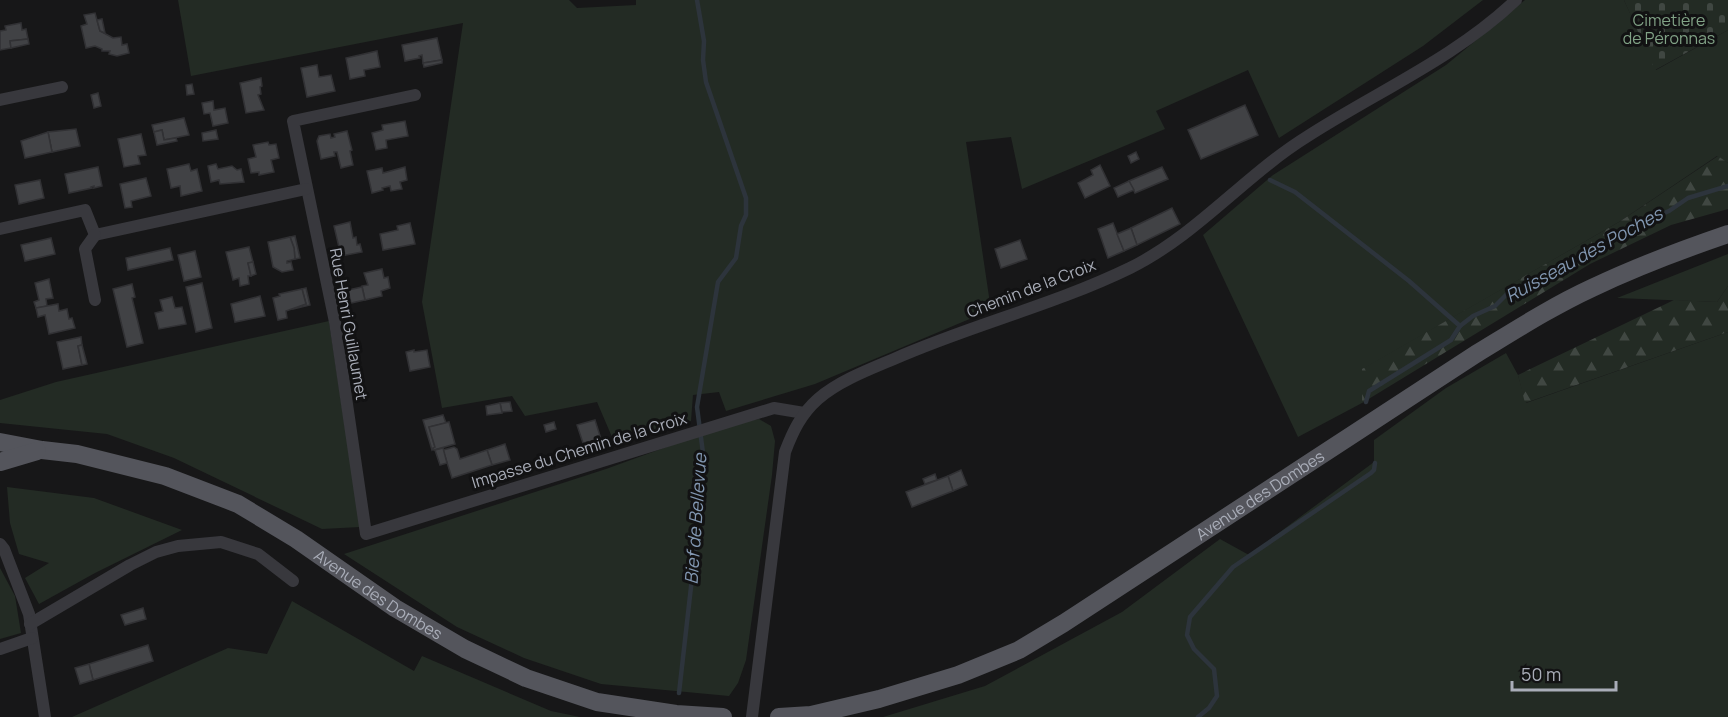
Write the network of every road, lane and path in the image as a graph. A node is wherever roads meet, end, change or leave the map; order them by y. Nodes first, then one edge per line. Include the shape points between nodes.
1 (1516, 0) edge
2 (62, 87) dead end
3 (415, 95) dead end
4 (0, 100) edge
5 (306, 189) junction
6 (0, 229) edge
7 (1728, 234) edge
8 (95, 235) junction
9 (95, 300) dead end
10 (804, 413) junction
11 (0, 442) edge
12 (42, 450) junction
13 (0, 462) edge
14 (366, 534) joint
15 (0, 544) edge
16 (293, 581) dead end
17 (30, 624) junction
18 (32, 638) junction
19 (0, 649) edge
20 (45, 717) edge
21 (723, 717) edge
22 (752, 717) edge
23 (779, 717) edge

1 - 10 street, Chemin de la Croix via 1497,19 1431,65 1307,136 1180,238 1131,267 922,346 854,376 819,398
2 - 4 street
3 - 5 street, Rue Henri Guillaumet via 293,121
5 - 8 street
5 - 14 street, Rue Henri Guillaumet via 335,322
6 - 8 street via 86,210
7 - 23 main road, Avenue des Dombes via 1591,288 1541,315 1019,650 958,675 879,699 811,715
8 - 9 street via 85,249
10 - 14 street, Impasse du Chemin de la Croix via 774,408
10 - 22 street, Chemin de la Croix via 785,452
11 - 12 main road, Avenue des Dombes
12 - 13 main road, Avenue des Dombes
12 - 21 main road, Avenue des Dombes via 77,454 165,476 237,504 296,539 405,614 465,650 526,678 597,702
15 - 17 street via 20,587
16 - 17 street via 258,554 221,542 178,546 130,565
17 - 18 street
18 - 19 street
18 - 20 street

